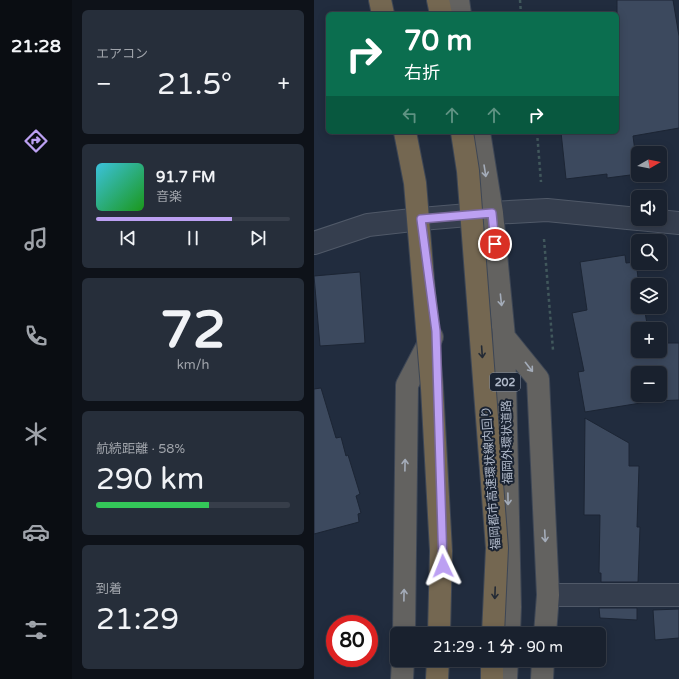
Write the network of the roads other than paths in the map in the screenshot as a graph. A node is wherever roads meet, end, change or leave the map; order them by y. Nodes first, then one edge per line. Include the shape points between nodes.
1 (380, 0) edge
2 (386, 0) edge
3 (438, 0) edge
4 (458, 0) edge
5 (383, 12) edge
6 (388, 12) edge
7 (441, 12) edge
8 (460, 12) edge
9 (406, 134) edge
10 (406, 134) edge
11 (462, 134) edge
12 (479, 134) edge
13 (492, 213) junction
14 (631, 218) edge
15 (421, 219) junction
16 (667, 222) edge
17 (679, 223) edge
18 (314, 243) edge
19 (436, 331) junction
20 (504, 337) junction
21 (548, 595) junction
22 (679, 595) edge
23 (404, 627) edge
24 (439, 627) edge
25 (443, 627) edge
26 (493, 627) edge
27 (509, 627) edge
28 (546, 627) edge
29 (403, 667) edge
30 (439, 667) edge
31 (492, 667) edge
32 (507, 667) edge
33 (543, 667) edge
34 (402, 679) edge
35 (438, 679) edge
36 (492, 679) edge
37 (506, 679) edge
38 (542, 679) edge

1 - 5 highway
2 - 6 highway
3 - 7 highway
4 - 8 highway
9 - 15 highway
10 - 24 highway, bridge via 414,183 432,388 441,551
11 -> 26 highway, 福岡都市高速環状線内回り, bridge via 469,178 496,548
12 -> 13 highway, 福岡外環状道路 / 202
13 - 14 street via 547,210
13 - 15 street
13 -> 20 highway, 福岡外環状道路 / 202
15 - 18 street via 368,225
15 - 19 highway
16 - 17 street
23 -> 19 highway via 407,385
19 - 25 highway
20 -> 21 highway via 538,379
20 -> 27 highway, 福岡外環状道路 / 202
21 - 22 street
21 - 28 highway
29 - 34 highway
30 - 35 highway
31 - 36 highway
32 - 37 highway
33 - 38 highway

